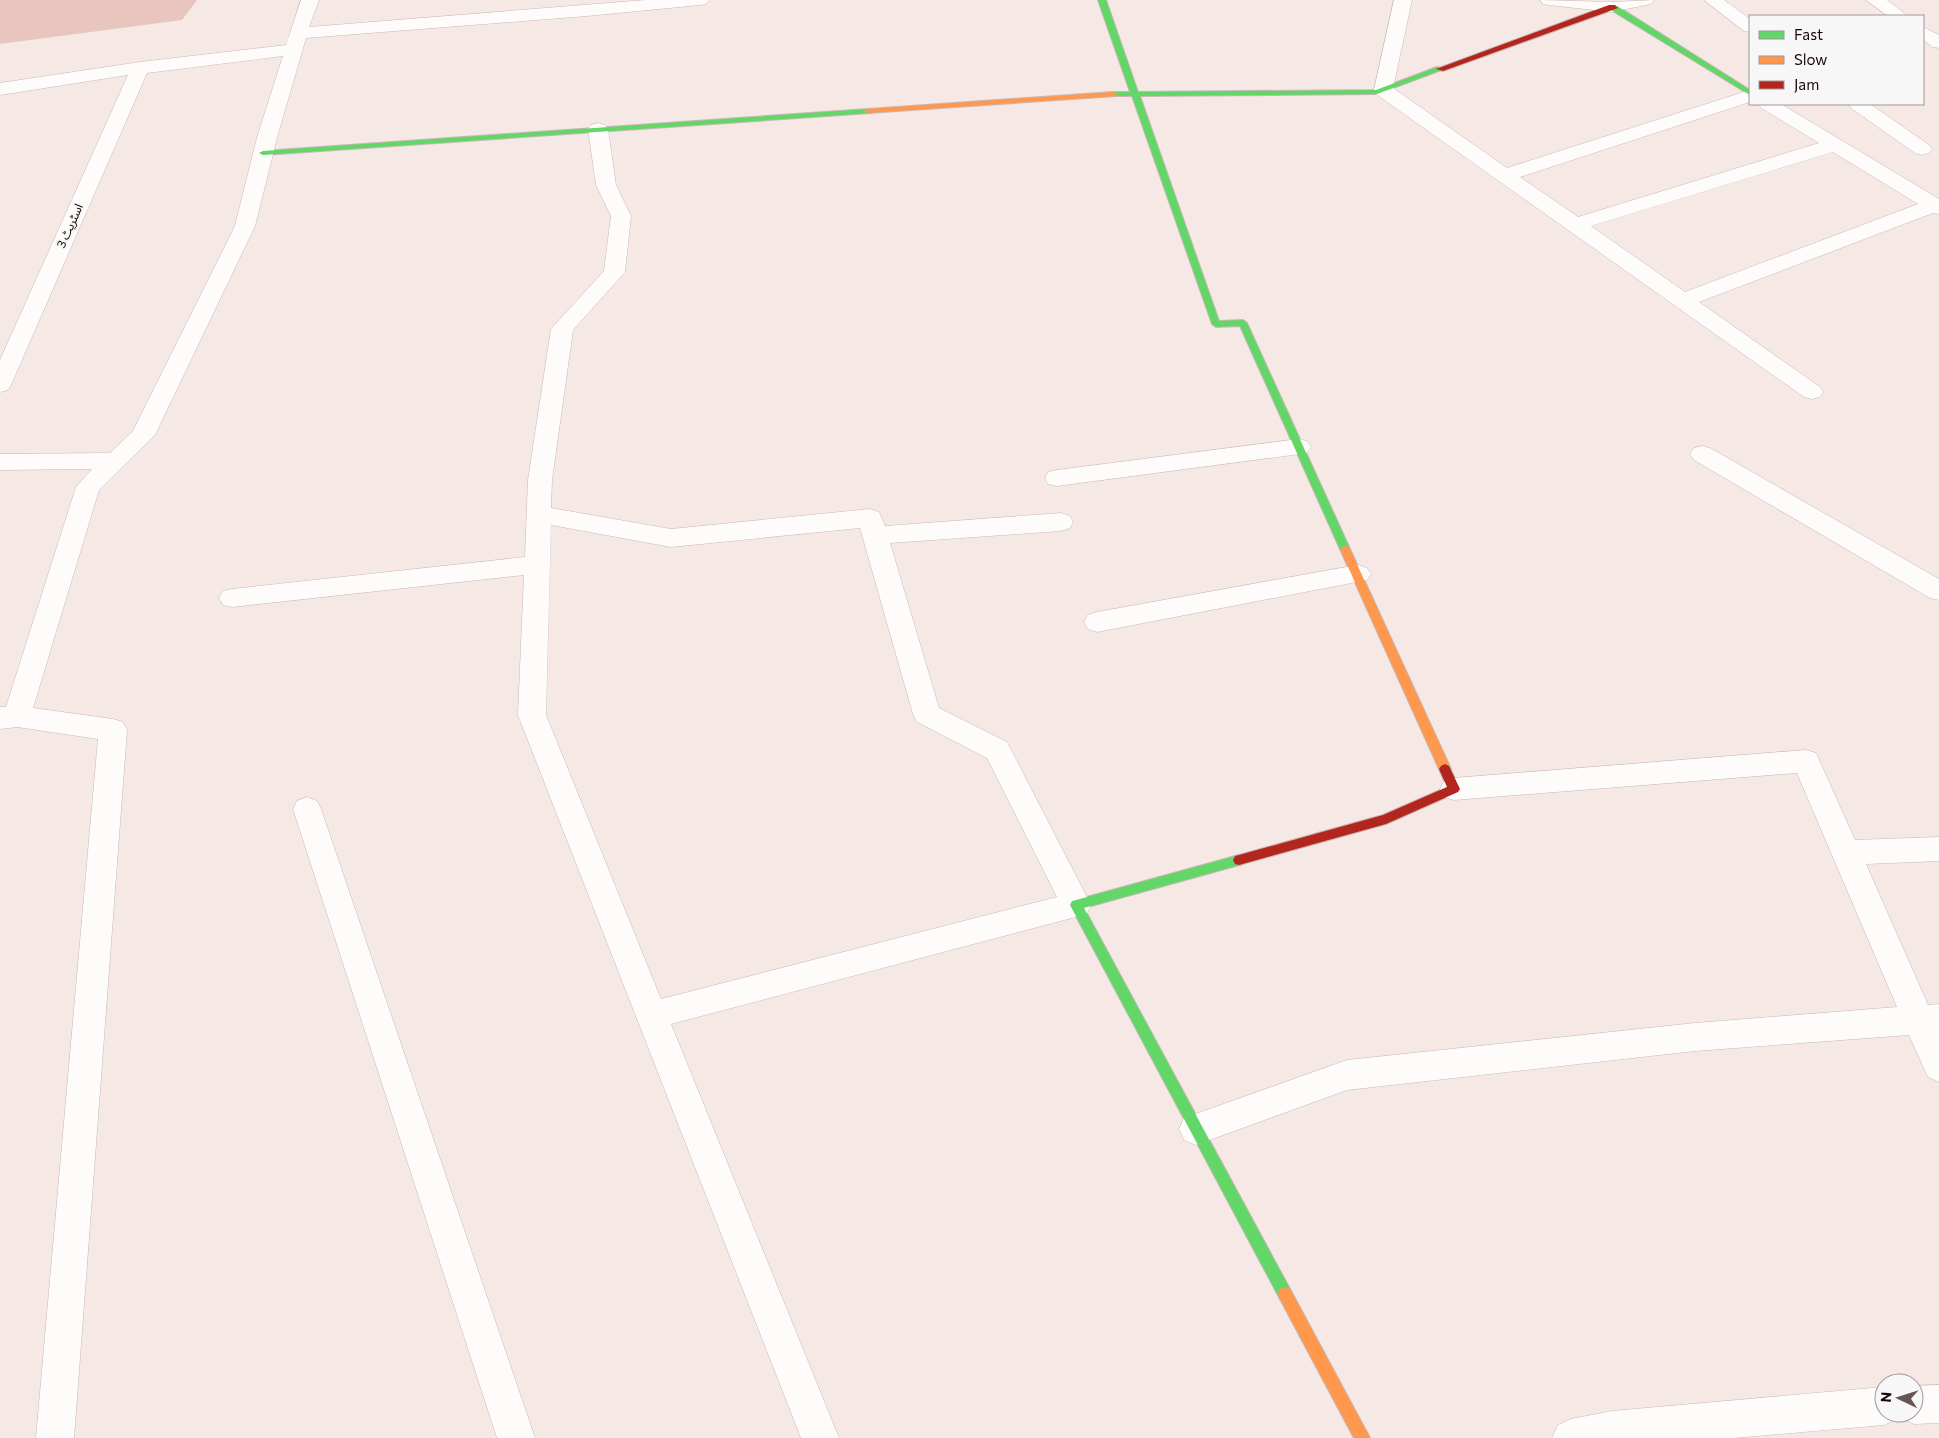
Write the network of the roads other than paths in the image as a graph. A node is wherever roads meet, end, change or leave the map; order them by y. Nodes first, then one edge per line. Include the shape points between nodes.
1 (310, 0) edge
2 (700, 0) edge
3 (1102, 0) edge
4 (1403, 0) edge
5 (1549, 0) edge
6 (1645, 0) edge
7 (1713, 0) edge
8 (1875, 0) edge
9 (674, 2) edge
10 (1612, 7) junction
11 (1898, 15) edge
12 (1749, 26) edge
13 (1924, 33) edge
14 (296, 41) junction
15 (1939, 43) edge
16 (140, 68) junction
17 (0, 89) edge
18 (1382, 90) junction
19 (1136, 92) junction
20 (1749, 94) edge
21 (1749, 95) edge
22 (1770, 105) edge
23 (1859, 105) edge
24 (598, 129) junction
25 (1834, 145) junction
26 (1922, 149) dead end
27 (263, 153) junction
28 (1504, 176) junction
29 (1936, 206) edge
30 (1574, 225) junction
31 (1682, 300) junction
32 (0, 385) edge
33 (1812, 392) dead end
34 (1299, 447) junction
35 (1702, 454) dead end
36 (116, 461) junction
37 (0, 462) edge
38 (1057, 478) dead end
39 (539, 514) junction
40 (1061, 522) dead end
41 (875, 535) junction
42 (537, 565) junction
43 (1358, 574) junction
44 (1939, 591) edge
45 (232, 598) dead end
46 (1096, 622) dead end
47 (9, 717) edge
48 (1454, 789) junction
49 (307, 809) dead end
50 (1939, 849) edge
51 (1846, 854) junction
52 (1076, 905) junction
53 (652, 1015) junction
54 (1929, 1019) edge
55 (1939, 1067) edge
56 (1196, 1130) junction
57 (1939, 1404) edge
58 (1924, 1405) edge
59 (1874, 1407) edge
60 (54, 1438) edge
61 (516, 1438) edge
62 (820, 1438) edge
63 (1362, 1438) edge
64 (1571, 1438) edge

1 - 14 street
2 - 9 street
3 - 19 street
4 - 18 street
5 - 10 street
6 - 10 street
7 - 12 street
8 - 11 street
9 - 14 street
10 - 18 street
10 - 20 street
13 - 15 street
14 - 16 street
14 - 27 street
16 - 17 street
16 - 32 street, اسٹریٹ 3
18 - 19 street
18 - 28 street
19 - 24 street
19 - 34 street via 1216,324 1243,323
21 - 28 street
22 - 25 street
23 - 26 street
24 - 27 street
24 - 39 street via 606,185 621,216 614,272 562,329 540,480
25 - 29 street
25 - 30 street
27 - 36 street via 245,226 143,435
28 - 30 street
29 - 31 street
30 - 31 street
31 - 33 street
34 - 38 street
34 - 43 street
35 - 44 street
36 - 37 street
36 - 47 street via 88,487
39 - 41 street via 671,538 870,518
39 - 42 street
40 - 41 street
41 - 52 street via 927,714 997,750
42 - 45 street
42 - 53 street via 532,715
43 - 46 street
43 - 48 street
47 - 60 street via 113,730
48 - 51 street via 1806,761
48 - 52 street via 1386,819
49 - 61 street
50 - 51 street
51 - 54 street
52 - 53 street
52 - 56 street
53 - 62 street
54 - 55 street
54 - 56 street via 1695,1037 1347,1075
56 - 63 street
57 - 58 street
59 - 64 street via 1612,1430

